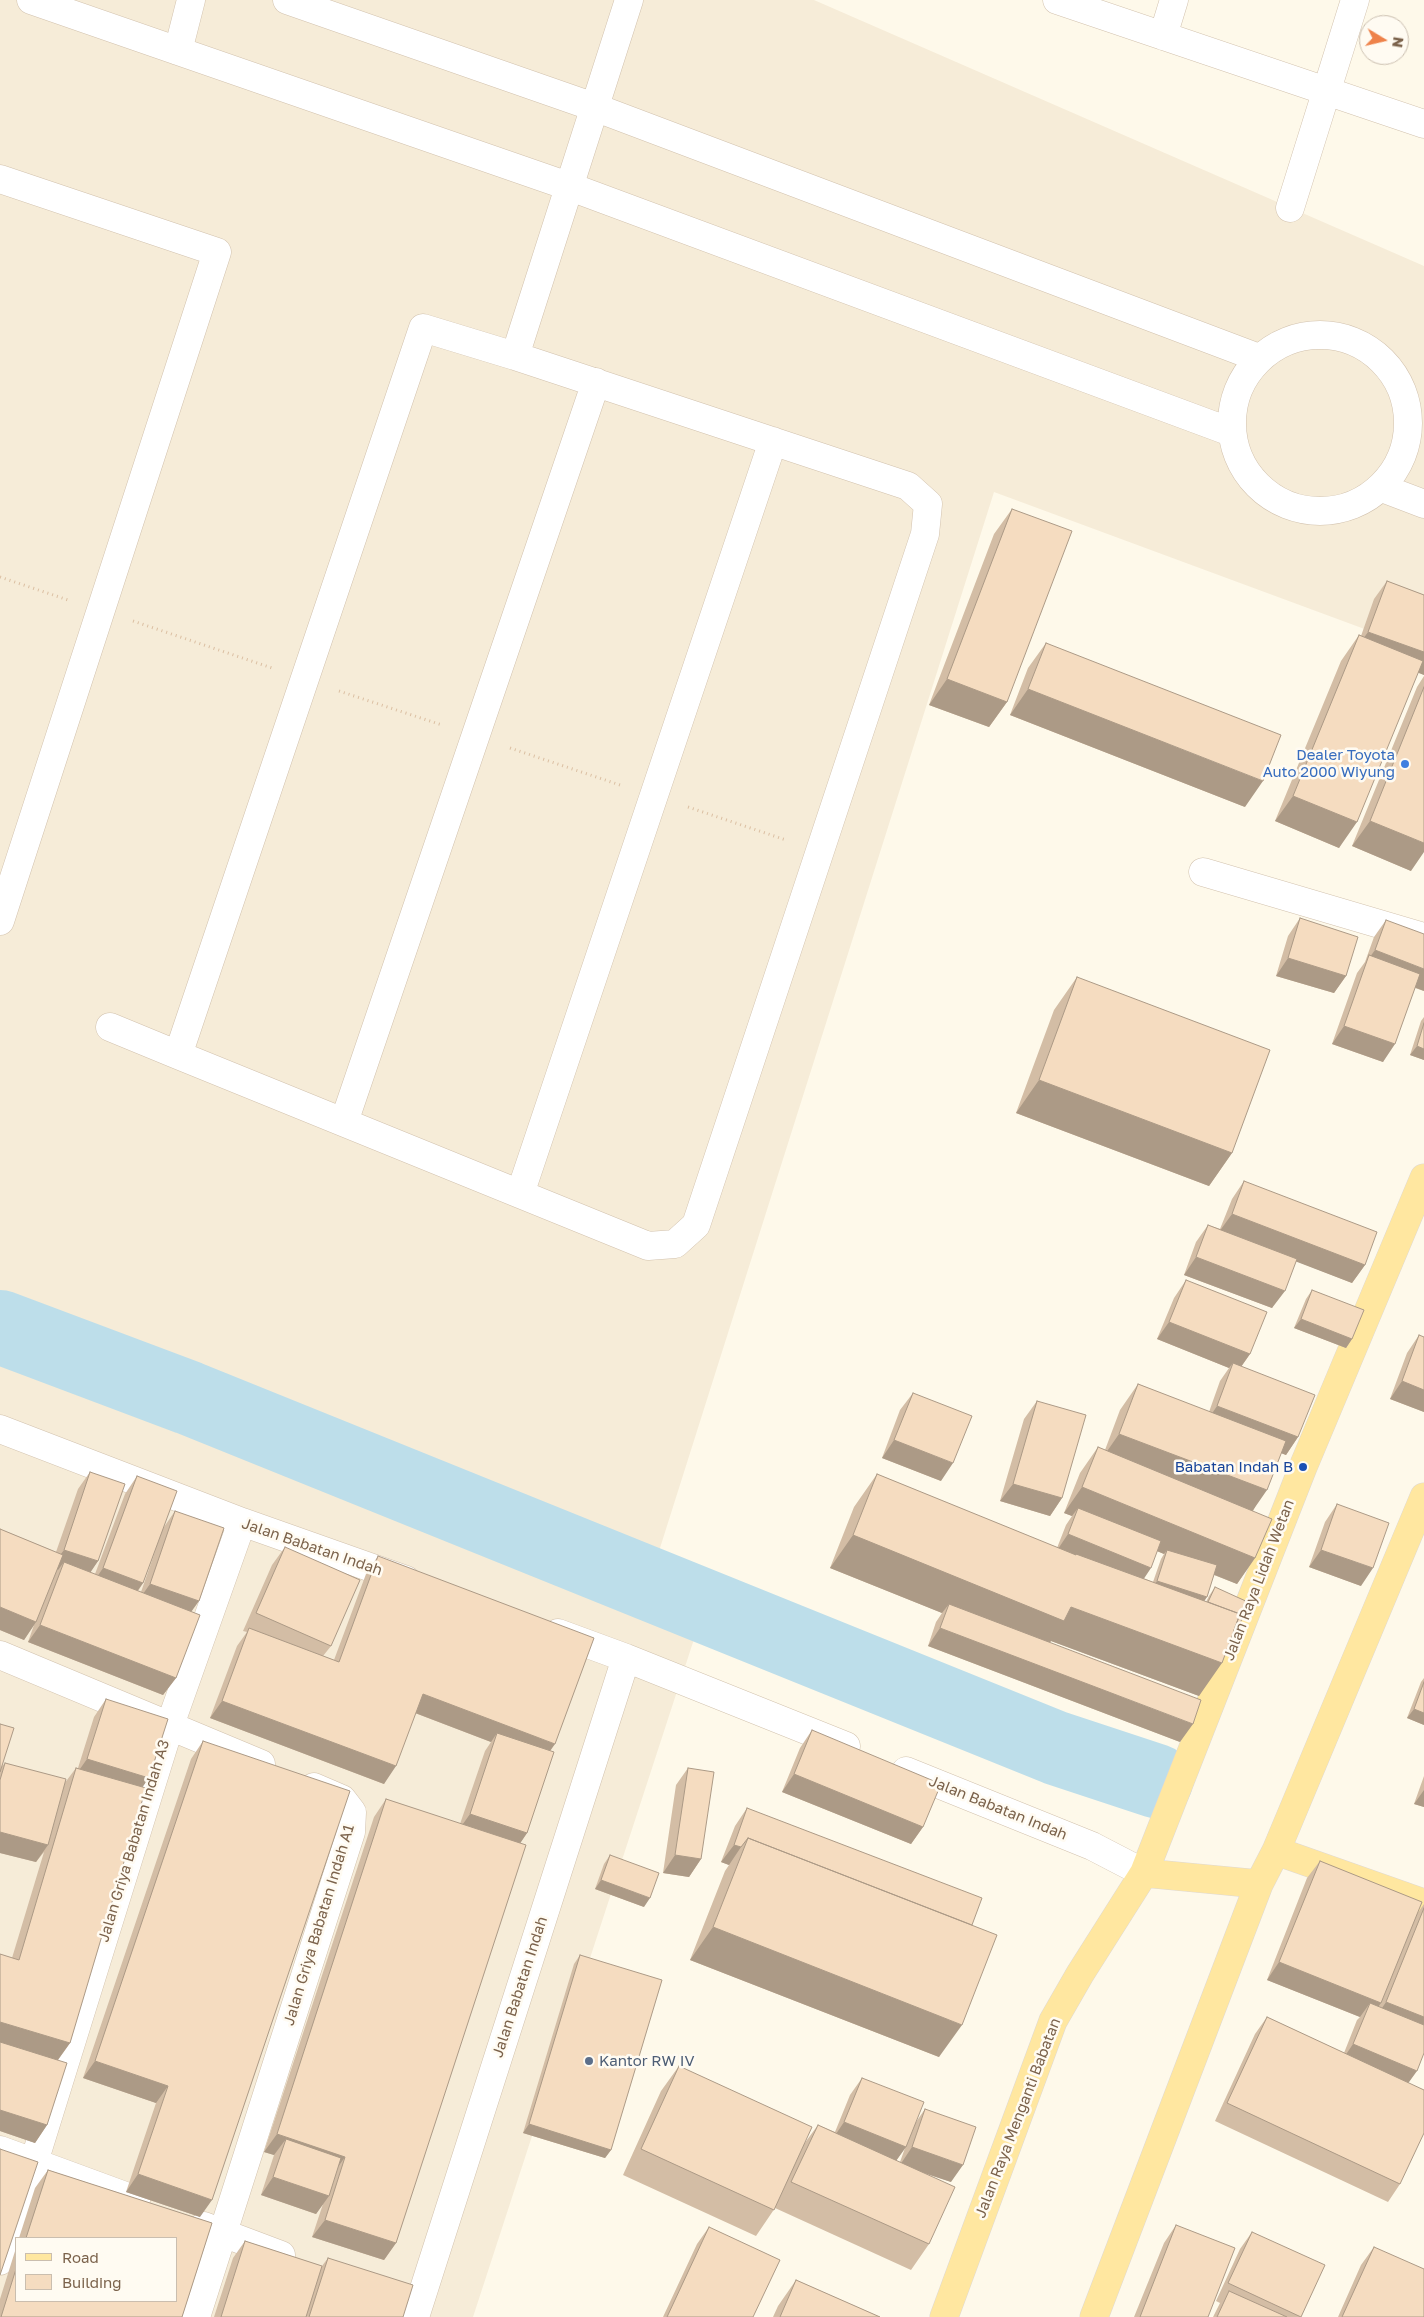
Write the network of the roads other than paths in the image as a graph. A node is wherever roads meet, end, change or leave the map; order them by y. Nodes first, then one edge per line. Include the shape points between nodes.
1 (31, 0) edge
2 (191, 0) edge
3 (287, 0) edge
4 (629, 0) edge
5 (1057, 0) edge
6 (1174, 0) edge
7 (1355, 0) edge
8 (1163, 36) junction
9 (178, 51) junction
10 (1327, 91) junction
11 (594, 107) junction
12 (1424, 124) edge
13 (0, 179) edge
14 (568, 186) junction
15 (1290, 208) dead end
16 (514, 356) junction
17 (1259, 358) junction
18 (596, 382) junction
19 (1416, 425) edge
20 (1231, 432) junction
21 (773, 441) junction
22 (1382, 488) junction
23 (1424, 504) edge
24 (1203, 872) dead end
25 (0, 921) edge
26 (1424, 937) edge
27 (110, 1027) dead end
28 (178, 1055) junction
29 (344, 1122) junction
30 (1424, 1178) edge
31 (520, 1194) junction
32 (0, 1429) edge
33 (1424, 1498) edge
34 (242, 1522) junction
35 (430, 1588) edge
36 (533, 1625) edge
37 (0, 1655) edge
38 (626, 1658) junction
39 (170, 1725) junction
40 (1276, 1851) junction
41 (1144, 1873) junction
42 (1259, 1884) junction
43 (1424, 1903) edge
44 (0, 2150) edge
45 (34, 2162) junction
46 (222, 2232) junction
47 (0, 2261) edge
48 (306, 2264) edge
49 (411, 2307) edge
50 (196, 2317) edge
51 (944, 2317) edge
52 (1094, 2317) edge

1 - 9 street
2 - 9 street
3 - 11 street
4 - 11 street
5 - 8 street
6 - 8 street
7 - 10 street
8 - 10 street
9 - 14 street
10 - 12 street
10 - 15 street
11 - 14 street
11 - 17 street
13 - 25 street via 216,252
14 - 16 street
14 - 20 street
16 - 18 street
16 - 28 street via 423,328
17 - 19 street via 1288,340 1322,334 1355,341 1383,361 1402,389
17 - 20 street via 1236,392
18 - 21 street
18 - 29 street
19 - 22 street
20 - 22 street via 1243,470 1271,498 1308,512 1348,508
21 - 31 street
21 - 31 street via 908,486 928,504 925,534 696,1225 675,1244 648,1246
22 - 23 street
24 - 26 street
27 - 28 street
28 - 29 street
29 - 31 street
30 - 41 main road, Jalan Raya Lidah Wetan via 1303,1467
32 - 34 street, Jalan Babatan Indah
33 - 40 main road
34 - 35 street, Jalan Babatan Indah
34 - 39 street, Jalan Griya Babatan Indah A3
36 - 38 street, Jalan Babatan Indah
37 - 39 street, Jalan Griya Babatan Indah A1
38 - 41 street, Jalan Babatan Indah via 1092,1846
38 - 49 street, Jalan Babatan Indah
39 - 45 street, Jalan Griya Babatan Indah A3
39 - 46 street, Jalan Griya Babatan Indah A1 via 342,1799 352,1812 351,1832
40 - 42 main road
40 - 43 main road
41 - 42 main road
41 - 51 main road, Jalan Raya Menganti Babatan via 1053,2022
42 - 52 main road
44 - 45 street
45 - 46 street
45 - 47 street, Jalan Griya Babatan Indah A3
46 - 48 street
46 - 50 street, Jalan Griya Babatan Indah A1

